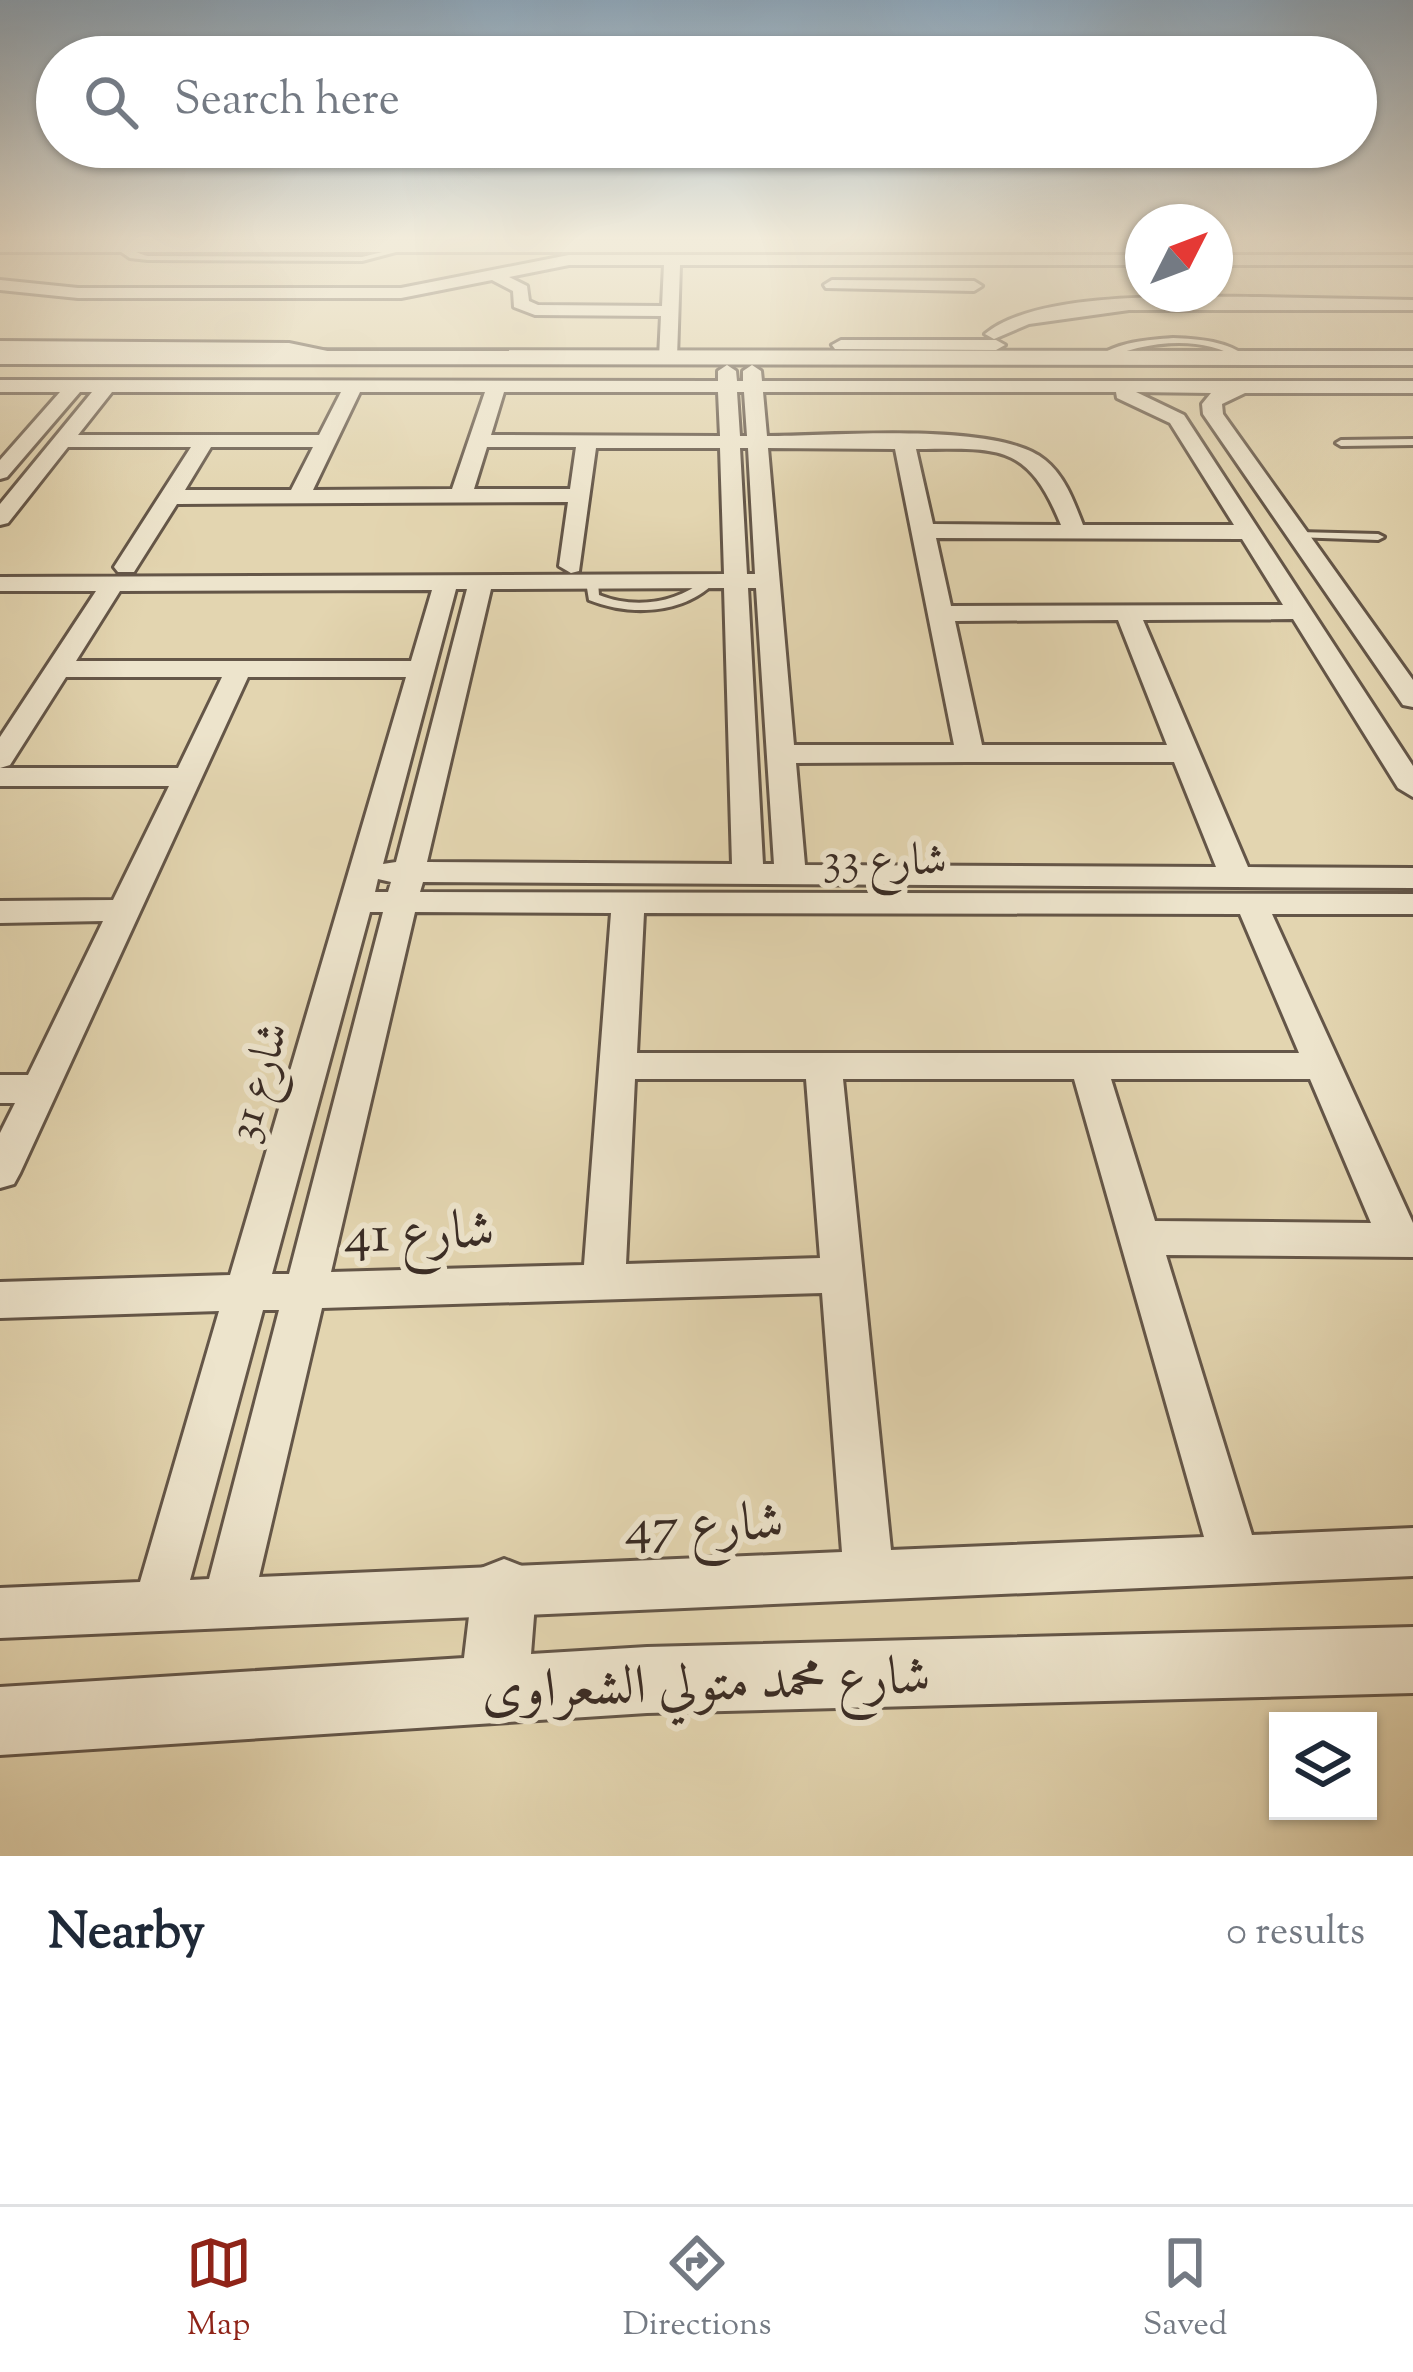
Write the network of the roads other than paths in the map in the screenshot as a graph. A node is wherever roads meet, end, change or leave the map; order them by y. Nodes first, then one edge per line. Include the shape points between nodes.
1 (667, 325) edge
2 (984, 325) edge
3 (991, 325) edge
4 (198, 329) dead end
5 (0, 346) edge
6 (180, 352) junction
7 (0, 357) edge
8 (354, 358) junction
9 (668, 358) junction
10 (1413, 358) edge
11 (1108, 362) junction
12 (230, 364) junction
13 (0, 370) edge
14 (1413, 371) edge
15 (740, 379) junction
16 (0, 386) edge
17 (75, 386) junction
18 (107, 386) junction
19 (353, 386) junction
20 (496, 386) junction
21 (1093, 387) junction
22 (1242, 387) junction
23 (1334, 387) junction
24 (1413, 387) edge
25 (1404, 408) dead end
26 (63, 440) junction
27 (205, 441) junction
28 (326, 441) junction
29 (587, 441) junction
30 (730, 441) junction
31 (758, 441) junction
32 (904, 441) junction
33 (478, 442) junction
34 (1341, 442) dead end
35 (1413, 442) edge
36 (0, 473) edge
37 (580, 495) junction
38 (299, 496) junction
39 (461, 496) junction
40 (170, 497) junction
41 (0, 518) edge
42 (923, 531) junction
43 (1075, 532) junction
44 (1249, 532) junction
45 (1298, 535) junction
46 (1378, 537) dead end
47 (571, 566) junction
48 (0, 568) edge
49 (767, 573) junction
50 (119, 576) junction
51 (726, 576) junction
52 (464, 582) junction
53 (0, 584) edge
54 (1301, 612) junction
55 (1127, 613) junction
56 (940, 614) junction
57 (58, 669) junction
58 (239, 669) junction
59 (422, 669) junction
60 (1413, 699) edge
61 (1185, 753) junction
62 (781, 754) junction
63 (970, 754) junction
64 (0, 758) edge
65 (188, 777) junction
66 (0, 778) edge
67 (1413, 788) edge
68 (748, 874) junction
69 (790, 874) junction
70 (1413, 878) edge
71 (361, 887) junction
72 (405, 887) junction
73 (1244, 890) junction
74 (628, 902) junction
75 (1413, 904) edge
76 (125, 910) junction
77 (0, 912) edge
78 (618, 1066) junction
79 (823, 1066) junction
80 (1089, 1066) junction
81 (1322, 1066) junction
82 (0, 1089) edge
83 (40, 1089) junction
84 (0, 1173) edge
85 (1140, 1238) junction
86 (1406, 1240) edge
87 (842, 1275) junction
88 (604, 1282) junction
89 (305, 1291) junction
90 (246, 1293) junction
91 (0, 1300) edge
92 (1413, 1552) edge
93 (1235, 1559) junction
94 (869, 1575) junction
95 (504, 1591) junction
96 (227, 1604) junction
97 (158, 1606) junction
98 (0, 1613) edge
99 (1413, 1660) edge
100 (494, 1688) junction
101 (0, 1721) edge

1 - 9 street
2 - 9 street
3 - 11 street
4 - 6 street
5 - 6 street
6 - 7 street
6 - 8 street via 289,348
6 - 12 street
8 - 9 street
8 - 12 street
10 - 11 street
11 - 14 street
11 - 15 street
12 - 13 street
12 - 15 street
15 - 20 street
15 - 21 street
15 - 30 street
15 - 31 street
16 - 17 street
17 - 18 street
17 - 36 street
18 - 19 street
18 - 26 street
19 - 20 street
19 - 28 street
20 - 33 street
21 - 22 street
21 - 44 street via 1177,418
22 - 23 street
22 - 45 street via 1218,396 1213,414
23 - 24 street
23 - 25 street
26 - 27 street
26 - 41 street
27 - 28 street
27 - 40 street
28 - 38 street
29 - 30 street
29 - 33 street
29 - 37 street
30 - 31 street
30 - 51 street
31 - 32 street
31 - 49 street
32 - 42 street
32 - 43 street via 988,443 1034,458 1048,468
33 - 39 street
34 - 35 lane
37 - 39 street
37 - 47 street
38 - 39 street
38 - 40 street
40 - 50 street
42 - 43 street
42 - 56 street
43 - 44 street
44 - 54 street
45 - 46 lane
45 - 60 street
47 - 50 street
47 - 51 street
48 - 50 street
49 - 51 street
49 - 62 street
50 - 52 street
50 - 53 street
50 - 57 street
51 - 52 street
51 - 68 street
52 - 59 street, شارع 31
52 - 72 street
54 - 55 street
54 - 67 street
55 - 56 street
55 - 61 street
56 - 63 street
57 - 58 street
57 - 64 street
58 - 59 street
58 - 65 street
59 - 71 street, شارع 31
61 - 63 street
61 - 73 street
62 - 63 street
62 - 69 street
65 - 66 street
65 - 76 street
68 - 69 street, شارع 33
68 - 72 street, شارع 33
69 - 73 street, شارع 33
70 - 73 street, شارع 33
71 - 72 street, شارع 33
71 - 90 street, شارع 31
72 - 74 street, شارع 33
72 - 89 street
73 - 74 street, شارع 33
73 - 75 street, شارع 33
73 - 81 street
74 - 78 street
76 - 77 street
76 - 83 street
78 - 79 street
78 - 88 street
79 - 80 street
79 - 87 street
80 - 81 street
80 - 85 street
81 - 86 street
82 - 83 street
83 - 84 street
85 - 86 street
85 - 93 street
87 - 88 street, شارع 41
87 - 94 street
88 - 89 street, شارع 41
89 - 90 street, شارع 41
89 - 96 street
90 - 91 street, شارع 41
90 - 97 street, شارع 31
92 - 93 street, شارع 47
93 - 94 street, شارع 47
94 - 95 street, شارع 47
95 - 96 street, شارع 47
95 - 100 street
96 - 97 street, شارع 47
97 - 98 street, شارع 47
99 - 100 street, شارع محمد متولي الشعراوى
100 - 101 street, شارع محمد متولي الشعراوى

